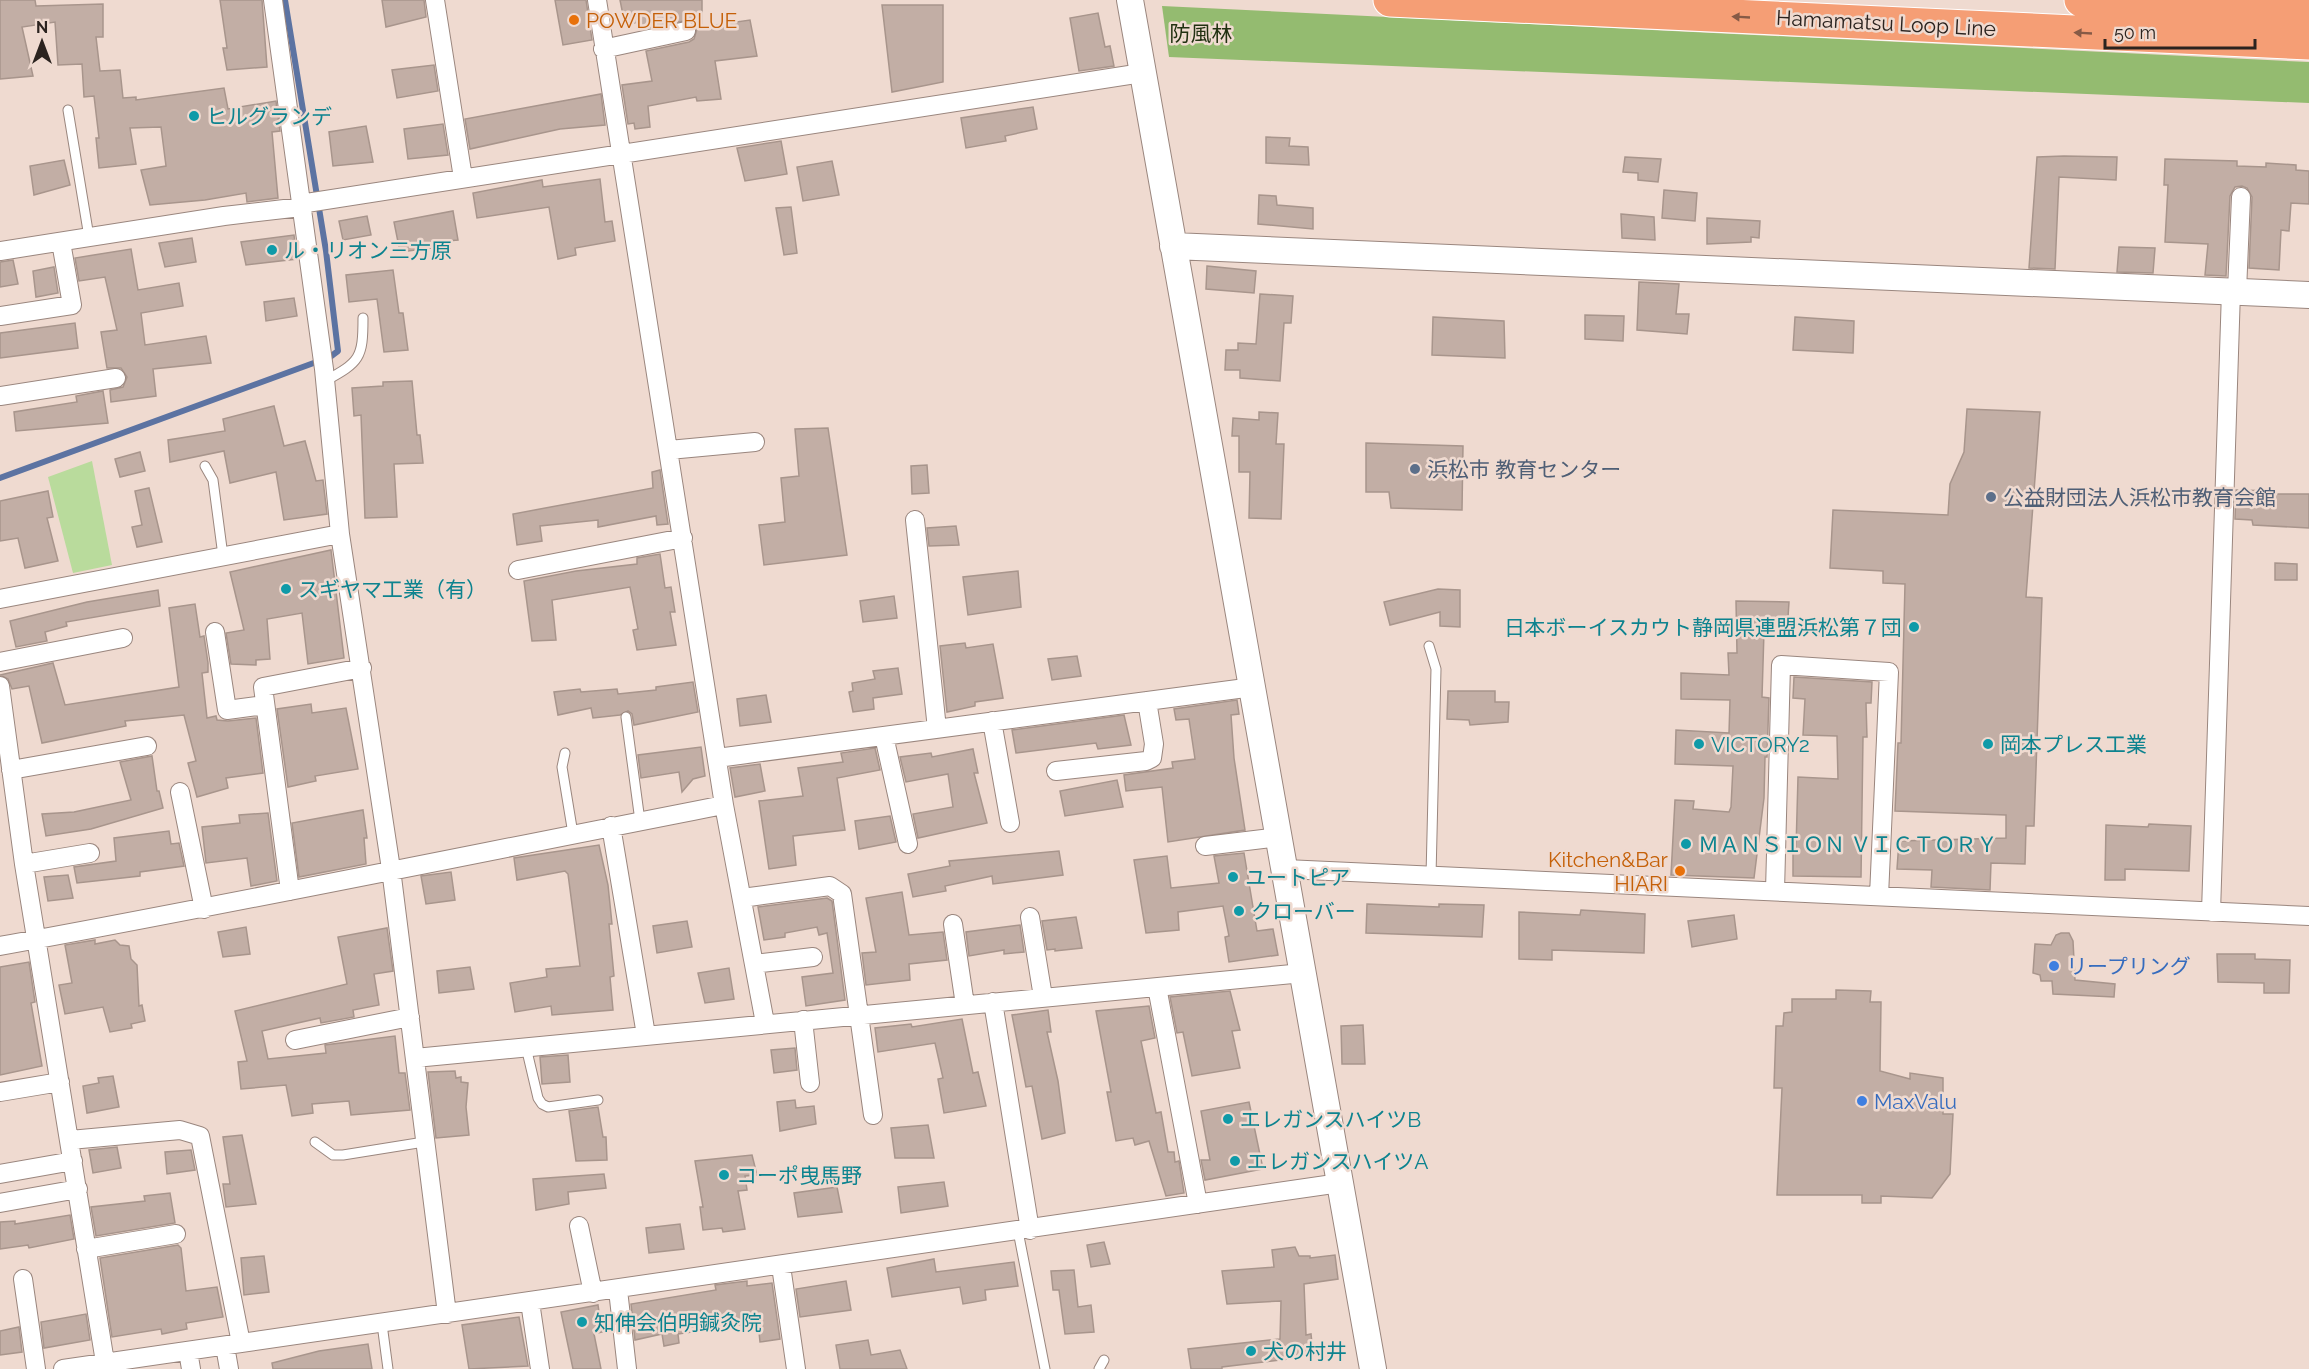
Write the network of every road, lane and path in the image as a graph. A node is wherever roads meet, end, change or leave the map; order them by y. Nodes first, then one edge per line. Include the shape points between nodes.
1 (273, 0) edge
2 (435, 0) edge
3 (597, 0) edge
4 (1130, 0) edge
5 (1390, 0) edge
6 (2081, 0) edge
7 (2309, 11) edge
8 (686, 31) dead end
9 (2309, 43) edge
10 (603, 49) junction
11 (1142, 73) junction
12 (68, 110) dead end
13 (620, 154) junction
14 (463, 178) junction
15 (2241, 197) dead end
16 (309, 203) junction
17 (89, 237) junction
18 (61, 242) junction
19 (1173, 246) junction
20 (0, 251) edge
21 (2234, 291) junction
22 (2309, 295) edge
23 (0, 316) edge
24 (363, 318) dead end
25 (323, 367) junction
26 (117, 378) dead end
27 (0, 396) edge
28 (755, 442) dead end
29 (669, 450) junction
30 (205, 466) dead end
31 (915, 520) dead end
32 (340, 534) junction
33 (683, 538) junction
34 (223, 556) junction
35 (518, 570) dead end
36 (0, 599) edge
37 (215, 632) dead end
38 (123, 638) dead end
39 (1429, 646) dead end
40 (0, 662) edge
41 (362, 668) junction
42 (0, 686) edge
43 (1253, 687) junction
44 (1147, 701) junction
45 (265, 705) junction
46 (626, 717) dead end
47 (992, 722) junction
48 (937, 729) junction
49 (884, 736) junction
50 (147, 746) dead end
51 (565, 753) dead end
52 (717, 758) junction
53 (11, 770) junction
54 (1056, 771) dead end
55 (180, 792) dead end
56 (724, 805) junction
57 (640, 821) junction
58 (1010, 823) dead end
59 (611, 826) junction
60 (573, 834) junction
61 (1280, 837) junction
62 (908, 844) dead end
63 (1205, 846) dead end
64 (90, 854) dead end
65 (24, 864) junction
66 (391, 869) junction
67 (1285, 869) junction
68 (1431, 876) junction
69 (290, 891) junction
70 (1775, 891) junction
71 (1880, 896) junction
72 (742, 898) junction
73 (204, 909) junction
74 (2211, 912) junction
75 (2309, 916) edge
76 (1030, 917) dead end
77 (953, 924) dead end
78 (38, 939) junction
79 (0, 946) edge
80 (813, 957) dead end
81 (754, 964) junction
82 (1304, 974) junction
83 (1157, 987) junction
84 (1043, 997) junction
85 (993, 1002) junction
86 (965, 1005) junction
87 (860, 1014) junction
88 (410, 1017) junction
89 (803, 1020) junction
90 (765, 1023) junction
91 (646, 1035) junction
92 (295, 1040) dead end
93 (526, 1047) junction
94 (415, 1058) junction
95 (60, 1082) junction
96 (810, 1083) dead end
97 (0, 1092) edge
98 (598, 1100) dead end
99 (873, 1115) dead end
100 (70, 1140) junction
101 (315, 1142) dead end
102 (424, 1142) junction
103 (73, 1161) junction
104 (0, 1174) edge
105 (1340, 1183) junction
106 (78, 1189) junction
107 (0, 1203) edge
108 (1198, 1204) junction
109 (579, 1226) dead end
110 (1024, 1231) junction
111 (176, 1234) dead end
112 (86, 1250) junction
113 (781, 1266) junction
114 (23, 1279) dead end
115 (618, 1290) junction
116 (594, 1293) junction
117 (530, 1302) junction
118 (447, 1314) junction
119 (382, 1324) junction
120 (233, 1345) junction
121 (189, 1360) edge
122 (1104, 1360) dead end
123 (105, 1362) junction
124 (36, 1369) edge
125 (63, 1369) edge
126 (229, 1369) edge
127 (388, 1369) edge
128 (540, 1369) edge
129 (627, 1369) edge
130 (796, 1369) edge
131 (1045, 1369) edge
132 (1099, 1369) edge
133 (1373, 1369) edge

1 - 16 street
2 - 14 street
3 - 10 street
4 - 11 street
9 -> 5 highway, Hamamatsu Loop Line
6 - 7 highway
8 - 10 street
10 - 13 street
11 - 13 street
11 - 19 street
12 - 17 lane
13 - 14 street
13 - 29 street
14 - 16 street
15 - 21 street
16 - 17 street
16 - 25 street
17 - 18 street
18 - 20 street
18 - 23 street via 72,305
19 - 21 street
19 - 43 street
21 - 22 street
21 - 74 street
24 - 25 lane via 363,346 357,359 346,370
25 - 32 street
26 - 27 street
28 - 29 street
29 - 33 street
30 - 34 lane via 213,480
31 - 48 street
32 - 34 street
32 - 41 street
33 - 35 street
33 - 52 street
34 - 36 street
37 - 45 street via 227,710
38 - 40 street
39 - 68 lane via 1436,669
41 - 45 street via 263,687
41 - 66 street
42 - 53 street
43 - 44 street
43 - 61 street
44 - 47 street
44 - 54 street via 1154,744 1152,758
45 - 69 street
46 - 57 lane
47 - 48 street
47 - 58 street
48 - 49 street
49 - 52 street
49 - 62 street
50 - 53 street
51 - 60 lane via 562,767
52 - 56 street
53 - 65 street
55 - 73 street
56 - 57 street
56 - 72 street
57 - 59 street
59 - 60 street
59 - 91 street
60 - 66 street
61 - 63 street
61 - 67 street
64 - 65 street
65 - 78 street
66 - 69 street
66 - 88 street
67 - 68 street
67 - 82 street
68 - 70 street
69 - 73 street
70 - 71 street
70 - 71 street via 1781,665 1888,672
71 - 74 street
72 - 81 street
72 - 87 street via 830,886 842,894
73 - 78 street
74 - 75 street
76 - 84 street
77 - 86 street
78 - 79 street
78 - 95 street
80 - 81 street
81 - 90 street
82 - 83 street
82 - 105 street
83 - 84 street
83 - 108 street
84 - 85 street
85 - 86 street
85 - 110 street
86 - 87 street
87 - 89 street
87 - 99 street
88 - 92 street
88 - 94 street
89 - 90 street
89 - 96 street
90 - 91 street
91 - 93 street
93 - 94 street
93 - 98 lane via 537,1098 542,1104 548,1107
94 - 102 street
95 - 97 street
95 - 100 street
100 - 103 street
100 - 120 street via 180,1130 200,1136
101 - 102 lane via 333,1155 343,1155
102 - 118 street
103 - 104 street
103 - 106 street
105 - 108 street
105 - 133 street
106 - 107 street
106 - 112 street
108 - 110 street
109 - 116 street
110 - 113 street
110 - 131 lane
111 - 112 street
112 - 123 street
113 - 115 street
113 - 130 street
114 - 124 street
115 - 116 street
115 - 129 street
116 - 117 street
117 - 118 street
117 - 128 street
118 - 119 street
119 - 120 street
119 - 127 lane
120 - 121 street
120 - 126 street
121 - 123 street
122 - 132 lane
123 - 125 street

